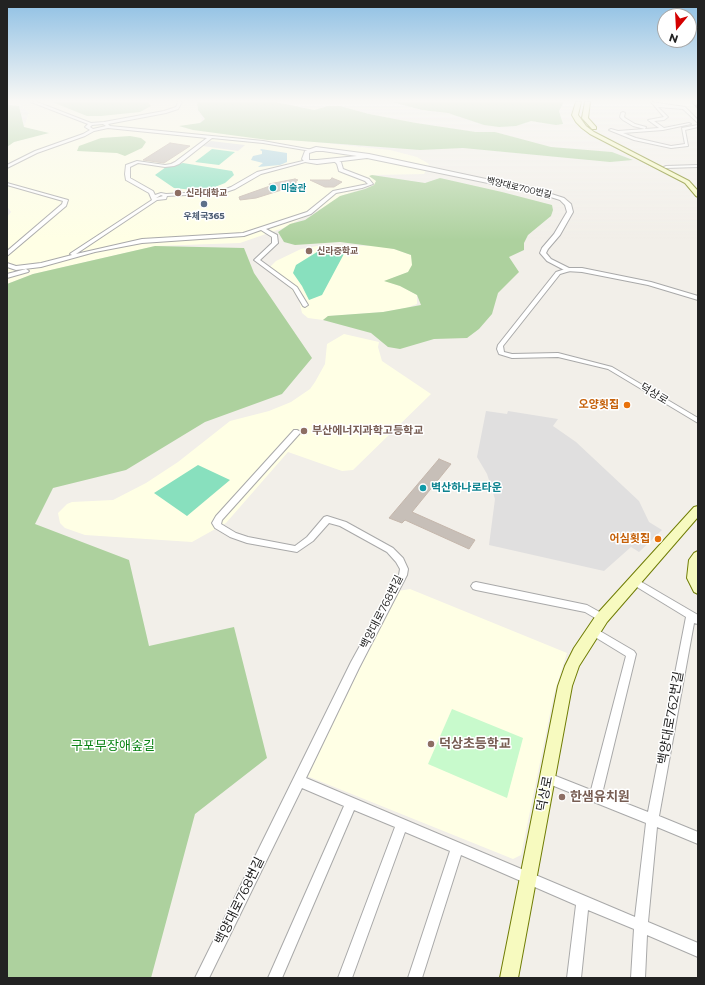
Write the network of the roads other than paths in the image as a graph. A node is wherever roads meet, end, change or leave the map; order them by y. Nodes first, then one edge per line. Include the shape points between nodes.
1 (47, 148) edge
2 (197, 148) edge
3 (299, 148) edge
4 (622, 148) edge
5 (630, 148) edge
6 (311, 150) junction
7 (369, 157) junction
8 (335, 160) junction
9 (307, 161) junction
10 (698, 166) edge
11 (7, 167) edge
12 (666, 167) junction
13 (7, 184) edge
14 (144, 188) junction
15 (697, 190) edge
16 (165, 195) junction
17 (155, 198) junction
18 (261, 228) junction
19 (7, 254) edge
20 (67, 258) junction
21 (7, 265) edge
22 (41, 265) junction
23 (568, 270) junction
24 (7, 276) edge
25 (698, 298) edge
26 (305, 305) dead end
27 (698, 421) edge
28 (297, 432) dead end
29 (698, 510) edge
30 (698, 556) edge
31 (635, 582) junction
32 (476, 586) dead end
33 (698, 589) edge
34 (602, 618) junction
35 (694, 618) edge
36 (593, 630) junction
37 (548, 778) junction
38 (299, 781) junction
39 (596, 797) junction
40 (351, 803) junction
41 (652, 820) junction
42 (402, 824) junction
43 (698, 838) edge
44 (457, 848) junction
45 (528, 877) junction
46 (583, 900) junction
47 (641, 925) junction
48 (698, 950) edge
49 (202, 978) edge
50 (275, 978) edge
51 (345, 978) edge
52 (415, 978) edge
53 (509, 978) edge
54 (574, 978) edge
55 (638, 978) edge

1 - 11 street
2 - 14 street via 177,164 165,166 137,162 128,166 128,179
3 - 6 street
4 - 15 main road via 675,175
5 - 12 main road
6 - 7 street via 323,149
6 - 9 street via 305,156
7 - 8 street
7 - 23 street, 백양대로700번길 via 562,199 568,204 570,212 543,253 554,263
8 - 9 street
8 - 18 street via 341,170 371,184 335,192 309,213
9 - 16 street via 259,173 221,192
10 - 12 street
12 - 15 main road
13 - 19 street via 66,200 64,205
14 - 16 street
14 - 17 street
16 - 17 street via 164,198
17 - 20 street
18 - 20 street via 236,235 122,244
18 - 26 street via 275,236 275,243 257,260 294,288
20 - 22 street
21 - 22 street via 16,268
22 - 24 street
23 - 25 street, 백양대로700번길 via 582,270 649,283
23 - 27 street, 덕상로 via 558,273 500,346 503,354 558,355 610,368
28 - 38 street, 백양대로768번길 via 219,518 216,523 218,526 259,543 297,548 310,539 326,519 343,524 390,550 403,564 403,576 355,665
29 - 31 main road, 덕상로
30 - 33 main road via 695,560 693,578
31 - 34 main road, 덕상로
31 - 35 street, 백양대로762번길
32 - 34 street via 587,609
34 - 36 main road, 덕상로
35 - 41 street, 백양대로762번길 via 687,628
36 - 37 main road, 덕상로 via 579,652 565,686
36 - 39 street via 631,654
37 - 39 street
37 - 45 main road, 덕상로
38 - 40 street
38 - 49 street, 백양대로768번길
39 - 41 street
40 - 42 street
40 - 50 street
41 - 43 street
41 - 47 street
42 - 44 street
42 - 51 street
44 - 45 street
44 - 52 street
45 - 46 street
45 - 53 main road, 덕상로
46 - 47 street
46 - 54 street
47 - 48 street
47 - 55 street

